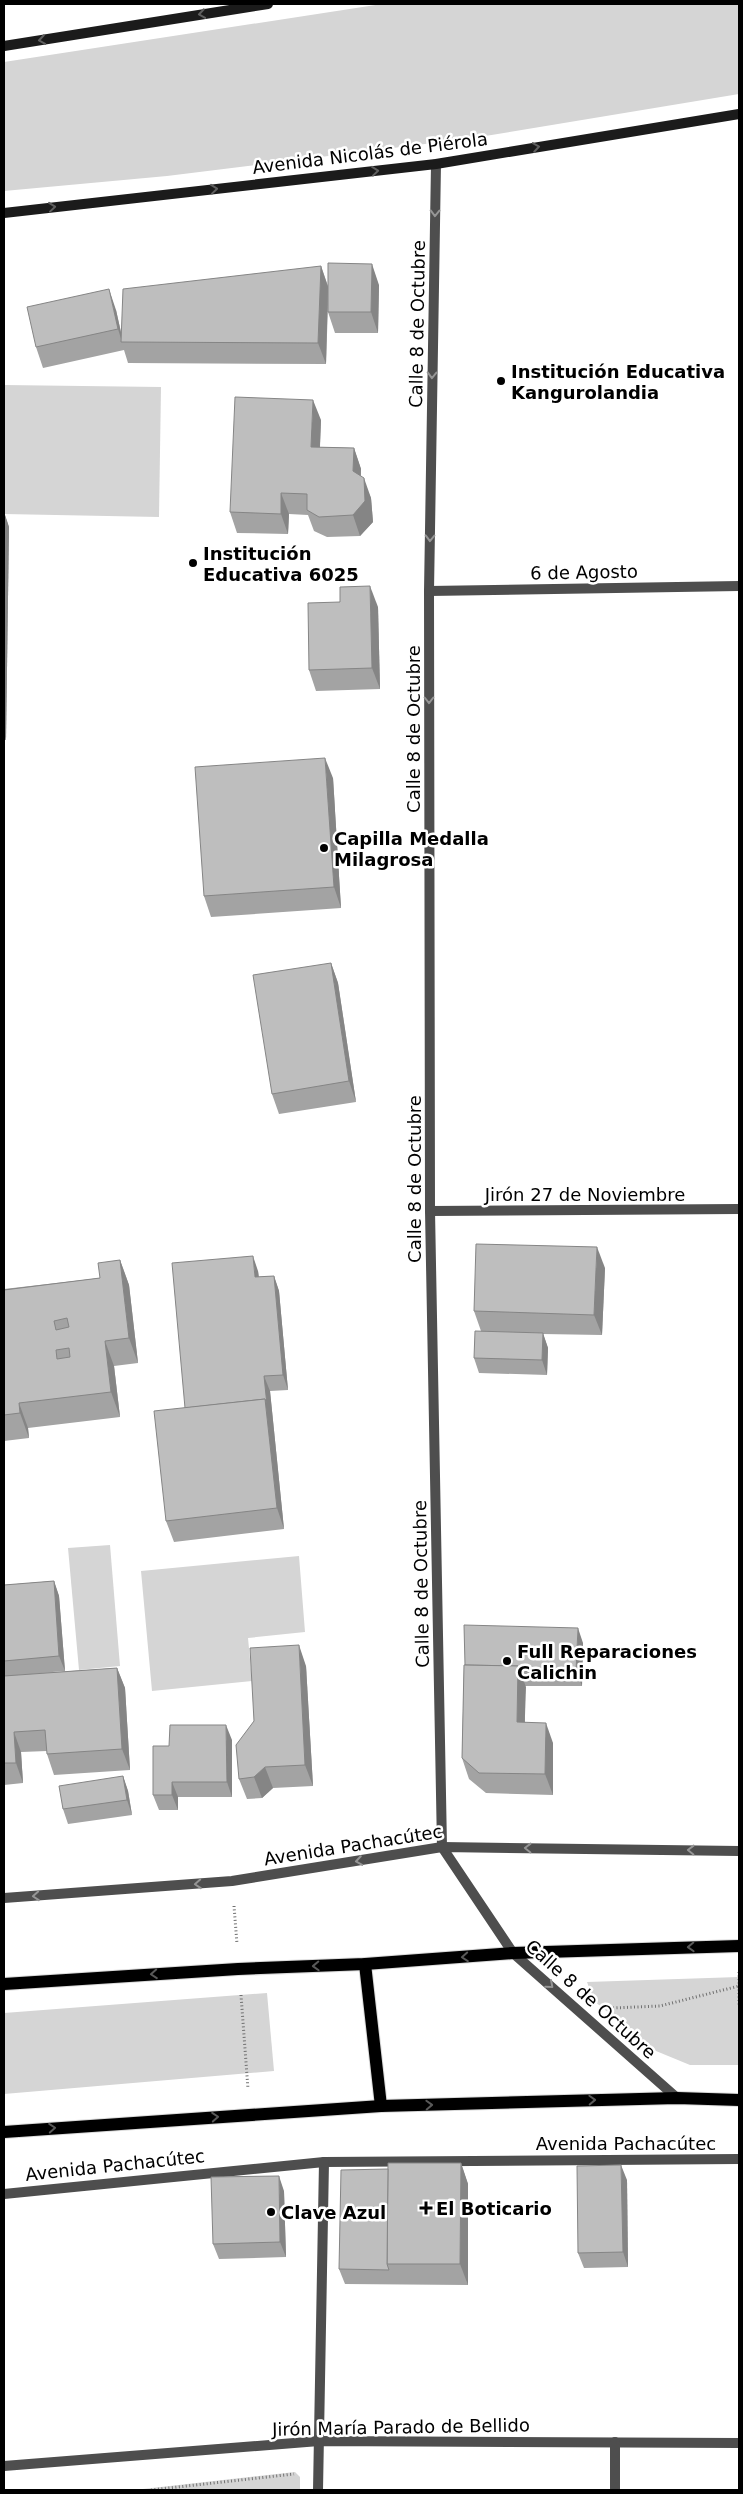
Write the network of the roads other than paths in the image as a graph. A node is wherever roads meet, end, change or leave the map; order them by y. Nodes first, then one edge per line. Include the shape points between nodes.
1 (268, 4) edge
2 (4, 46) edge
3 (739, 114) edge
4 (436, 164) junction
5 (4, 213) edge
6 (739, 586) edge
7 (429, 591) junction
8 (739, 1209) edge
9 (430, 1211) junction
10 (442, 1847) junction
11 (739, 1851) edge
12 (4, 1898) edge
13 (739, 1946) edge
14 (513, 1953) junction
15 (365, 1964) junction
16 (4, 1984) edge
17 (677, 2098) junction
18 (739, 2100) edge
19 (381, 2106) junction
20 (4, 2132) edge
21 (739, 2159) edge
22 (324, 2162) junction
23 (4, 2194) edge
24 (319, 2441) junction
25 (615, 2442) junction
26 (739, 2443) edge
27 (4, 2466) edge
28 (318, 2490) edge
29 (615, 2490) edge

1 -> 2 main road
4 -> 3 main road, Avenida Nicolás de Piérola
5 -> 4 main road, Avenida Nicolás de Piérola
4 -> 7 street, Calle 8 de Octubre
6 - 7 street, 6 de Agosto
7 -> 9 street, Calle 8 de Octubre
8 - 9 street, Jirón 27 de Noviembre
9 - 10 street, Calle 8 de Octubre
11 -> 10 street, Avenida Pachacútec
10 -> 12 street, Avenida Pachacútec via 232,1881
10 - 14 street, Calle 8 de Octubre
13 -> 14 main road
14 -> 15 main road
14 -> 17 street, Calle 8 de Octubre
15 -> 16 main road
15 - 19 main road
17 - 18 main road
19 -> 17 main road
20 -> 19 main road
21 - 22 street, Avenida Pachacútec
22 - 23 street, Avenida Pachacútec
22 - 24 street
24 - 25 street, Jirón María Parado de Bellido
24 - 27 street, Jirón María Parado de Bellido
24 - 28 street
25 - 26 street, Jirón María Parado de Bellido
25 - 29 street

